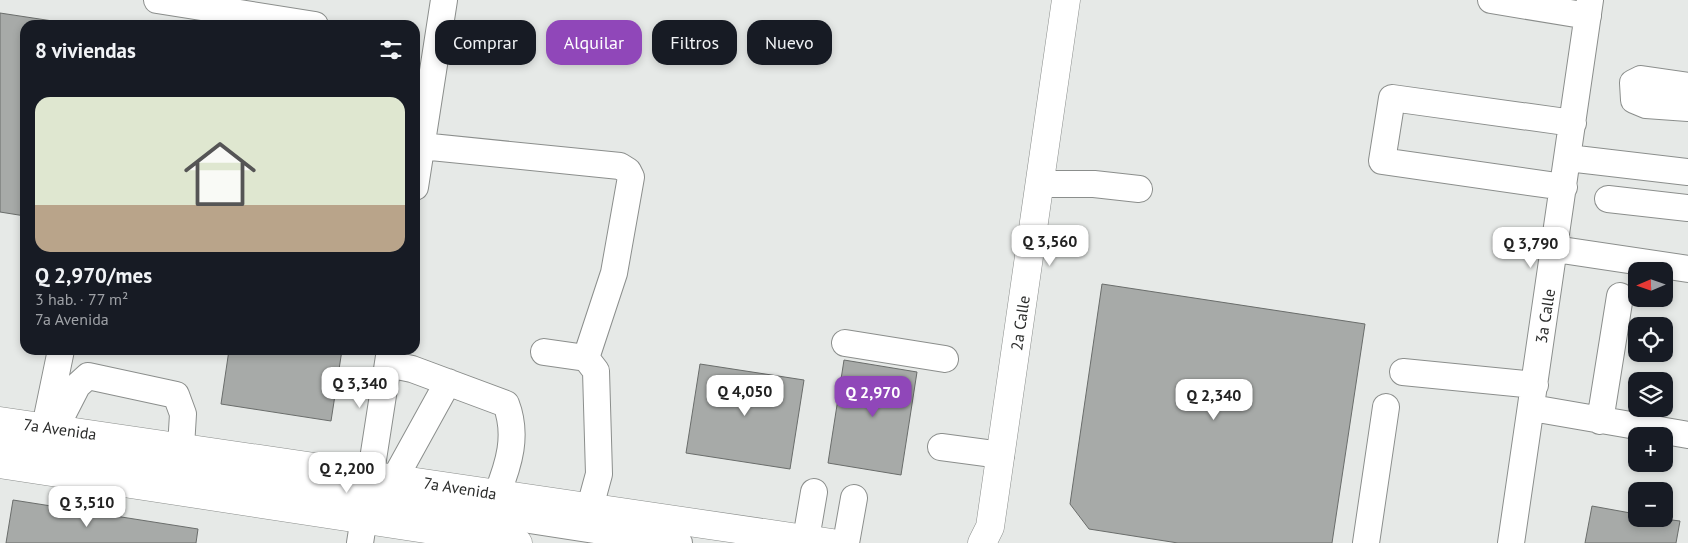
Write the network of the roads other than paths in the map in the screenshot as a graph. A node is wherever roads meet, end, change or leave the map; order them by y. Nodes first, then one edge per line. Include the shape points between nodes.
1 (157, 0) edge
2 (444, 0) edge
3 (1066, 0) edge
4 (1491, 0) edge
5 (1589, 8) edge
6 (284, 20) edge
7 (426, 42) edge
8 (1688, 86) edge
9 (1688, 108) edge
10 (1573, 123) junction
11 (421, 146) junction
12 (420, 153) edge
13 (1568, 158) junction
14 (1688, 172) edge
15 (1040, 184) junction
16 (1564, 187) junction
17 (1139, 189) dead end
18 (1608, 199) dead end
19 (1688, 208) edge
20 (1555, 249) junction
21 (1688, 270) edge
22 (1620, 296) dead end
23 (845, 343) dead end
24 (544, 352) dead end
25 (60, 355) edge
26 (389, 357) edge
27 (586, 358) junction
28 (945, 359) dead end
29 (1403, 372) dead end
30 (448, 382) junction
31 (1533, 396) junction
32 (1386, 407) dead end
33 (0, 421) edge
34 (1600, 421) junction
35 (50, 428) junction
36 (1688, 435) edge
37 (0, 438) edge
38 (181, 447) junction
39 (941, 447) dead end
40 (1001, 455) junction
41 (0, 464) edge
42 (814, 492) dead end
43 (497, 494) junction
44 (854, 498) dead end
45 (372, 502) edge
46 (590, 507) junction
47 (989, 538) edge
48 (819, 541) edge
49 (518, 543) edge
50 (679, 543) edge
51 (846, 543) edge
52 (1366, 543) edge
53 (1511, 543) edge

1 - 6 street
2 - 7 street
3 - 15 main road, 2a Calle
4 - 5 street
5 - 10 street, 3a Calle
7 - 11 street
8 - 9 street via 1641,79 1633,84 1632,93 1634,100 1646,105
10 - 13 street, 3a Calle
10 - 16 street via 1392,98 1382,161
11 - 12 street
11 - 27 street via 620,166 628,171 631,178 614,273
13 - 14 street
13 - 16 street, 3a Calle
15 - 17 street via 1094,184
15 - 40 main road, 2a Calle
16 - 20 street, 3a Calle
18 - 19 street
20 - 21 street
20 - 31 street, 3a Calle
22 - 34 street
23 - 28 street
24 - 27 street
25 - 35 street
26 - 30 street
26 - 45 street
27 - 46 street via 596,371 598,385 599,474
29 - 31 street
30 - 43 street via 506,404 512,419 510,462
30 - 45 street
31 - 34 street
31 - 53 street, 3a Calle
32 - 52 street
33 - 35 main road, 7a Avenida
34 - 36 street
35 - 38 main road, 7a Avenida
35 - 38 street via 77,386 88,376 176,395 183,414
37 - 45 street
38 - 45 main road, 7a Avenida
39 - 40 street
40 - 47 main road, 2a Calle
41 - 45 main road, 7a Avenida
42 - 48 street
43 - 45 main road, 7a Avenida
43 - 46 main road, 7a Avenida
44 - 51 street
45 - 49 main road, 7a Avenida
45 - 50 street
46 - 48 main road, 7a Avenida

